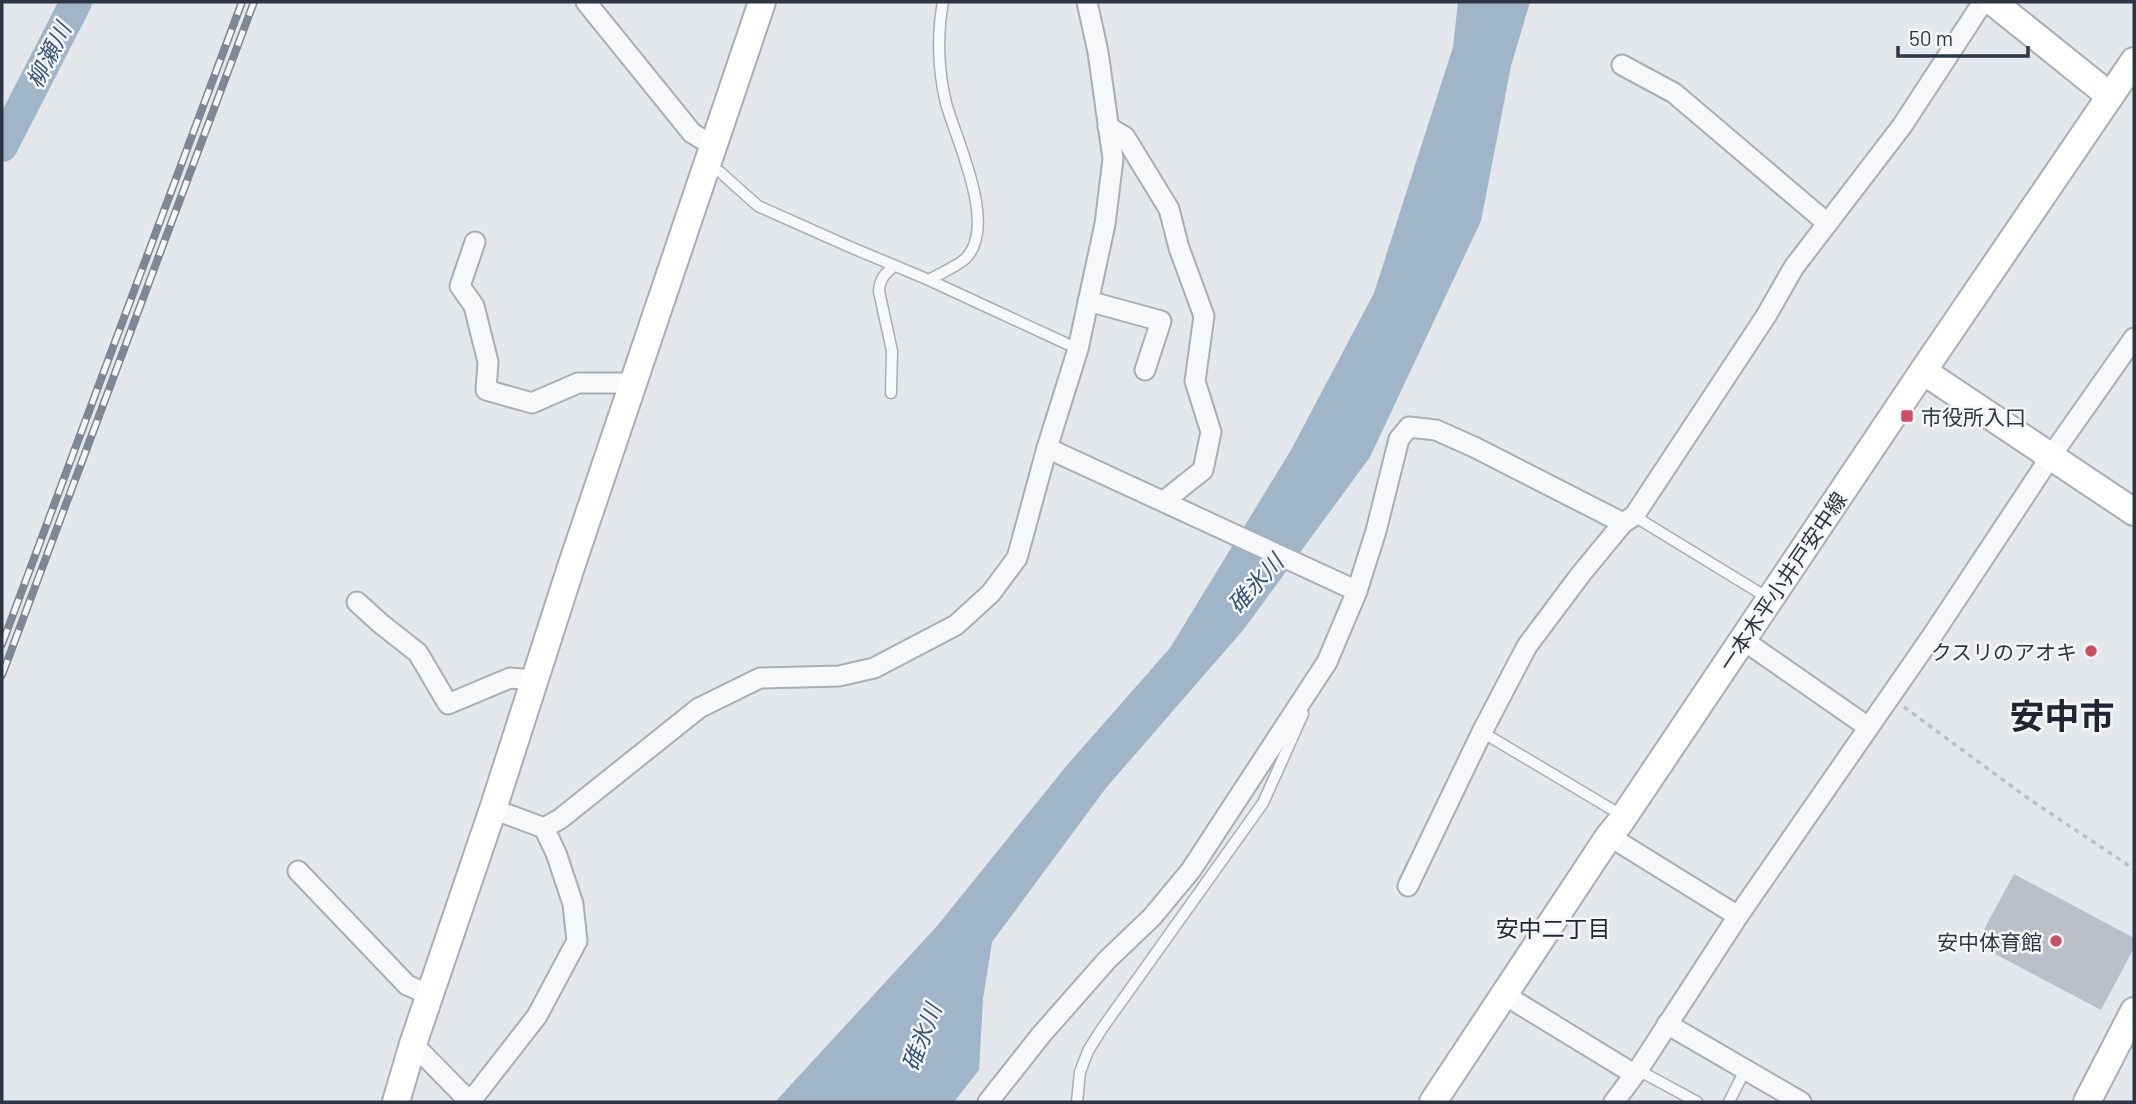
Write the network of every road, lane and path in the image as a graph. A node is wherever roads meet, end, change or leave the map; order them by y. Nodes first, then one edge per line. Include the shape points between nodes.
1 (586, 2) edge
2 (762, 2) edge
3 (943, 2) edge
4 (1087, 2) edge
5 (1983, 2) edge
6 (1993, 2) edge
7 (2134, 61) edge
8 (1622, 65) dead end
9 (2110, 96) junction
10 (1108, 127) junction
11 (710, 157) junction
12 (1827, 223) junction
13 (475, 242) dead end
14 (894, 266) junction
15 (929, 280) junction
16 (1088, 301) junction
17 (2134, 338) edge
18 (1077, 349) junction
19 (1146, 370) dead end
20 (1923, 371) junction
21 (633, 383) junction
22 (891, 393) dead end
23 (1047, 448) junction
24 (2051, 456) junction
25 (1169, 503) junction
26 (2134, 513) edge
27 (1629, 519) junction
28 (1351, 588) junction
29 (1770, 599) junction
30 (358, 602) dead end
31 (1743, 640) junction
32 (534, 680) junction
33 (1889, 697) junction
34 (1299, 706) junction
35 (1868, 727) junction
36 (1482, 732) junction
37 (493, 809) junction
38 (1616, 826) junction
39 (544, 828) junction
40 (2134, 869) edge
41 (298, 871) dead end
42 (1408, 887) dead end
43 (1738, 916) junction
44 (1503, 994) junction
45 (430, 995) junction
46 (2134, 1011) edge
47 (1667, 1024) junction
48 (413, 1044) junction
49 (1745, 1070) junction
50 (1636, 1072) junction
51 (2092, 1100) edge
52 (396, 1102) edge
53 (988, 1102) edge
54 (1077, 1102) edge
55 (1433, 1102) edge
56 (1614, 1102) edge
57 (1697, 1102) edge
58 (1729, 1102) edge
59 (1801, 1102) edge

1 - 11 street
2 - 11 street
3 - 15 lane via 939,52 946,102 978,222 976,240 966,258
4 - 10 street
5 - 12 street via 1902,127
6 - 9 street
7 - 9 street, 一本木平小井戸安中線
8 - 12 street via 1674,93
9 - 20 street, 一本木平小井戸安中線
10 - 16 street via 1113,159
10 - 25 street via 1125,137 1169,209 1204,316 1195,381 1211,432 1203,470
11 - 14 lane via 758,206
11 - 21 street
12 - 27 street
13 - 21 street via 460,285 474,306 488,362 486,390 532,403 578,383
14 - 15 lane
14 - 22 lane via 884,274 879,291 891,351
15 - 18 lane
16 - 18 street
16 - 19 street via 1161,321
17 - 24 street
18 - 23 street
20 - 24 street
20 - 29 street, 一本木平小井戸安中線
21 - 32 street
23 - 25 street
23 - 39 street via 1017,558 991,593 956,625 874,668 839,676 760,678 699,708
24 - 26 street
24 - 33 street
25 - 28 street
27 - 28 street via 1436,430 1409,427 1399,439 1376,531
27 - 29 lane
27 - 36 street via 1527,646
28 - 34 street via 1327,662
29 - 31 street, 一本木平小井戸安中線
30 - 32 street via 418,653 448,704 510,678
31 - 35 street
31 - 38 street, 一本木平小井戸安中線
32 - 37 street
33 - 35 street
33 - 40 path
34 - 53 street via 1191,870 1152,917 1107,960
34 - 54 lane via 1303,714 1263,803 1101,1030 1080,1072
35 - 43 street
36 - 38 lane
36 - 42 street
37 - 39 street
37 - 45 street
38 - 43 street
38 - 44 street, 一本木平小井戸安中線
39 - 48 street via 573,904 577,941 537,1016 470,1102
41 - 45 street via 407,985
43 - 47 street
44 - 50 street
44 - 55 street, 一本木平小井戸安中線
45 - 48 street
46 - 51 street
47 - 49 street
47 - 50 street
48 - 52 street
49 - 58 lane
49 - 59 street
50 - 56 street
50 - 57 lane

